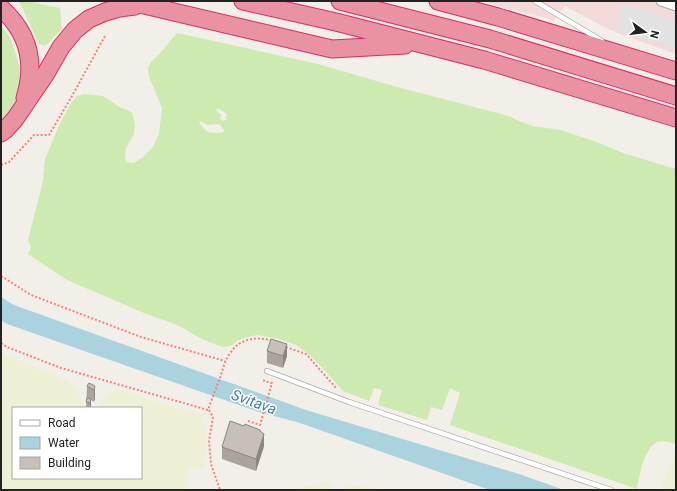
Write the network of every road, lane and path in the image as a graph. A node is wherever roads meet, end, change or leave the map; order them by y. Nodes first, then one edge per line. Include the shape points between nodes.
1 (120, 1) edge
2 (243, 1) edge
3 (340, 1) edge
4 (438, 1) edge
5 (535, 1) edge
6 (661, 1) edge
7 (144, 5) junction
8 (676, 6) edge
9 (1, 8) edge
10 (105, 36) dead end
11 (604, 42) joint
12 (421, 44) junction
13 (656, 64) junction
14 (676, 71) edge
15 (676, 96) edge
16 (22, 109) junction
17 (676, 118) edge
18 (1, 133) edge
19 (1, 165) edge
20 (1, 276) edge
21 (274, 342) edge
22 (1, 343) edge
23 (280, 344) edge
24 (225, 361) junction
25 (267, 371) dead end
26 (272, 383) dead end
27 (349, 402) junction
28 (208, 410) junction
29 (248, 422) dead end
30 (220, 490) edge
31 (612, 490) edge

1 - 7 highway
2 - 12 highway
3 - 15 highway via 490,39
4 - 13 highway
5 - 11 lane
6 - 8 street
7 - 12 highway via 332,49
7 - 16 highway via 105,12 82,24 61,47
9 - 16 highway via 20,30 29,52 30,78
10 - 19 path via 49,135 34,135 8,162
11 - 13 highway
12 - 17 highway via 484,60
13 - 14 highway
16 - 18 highway
20 - 24 path via 31,295 134,334
21 - 24 path via 252,338 239,343
22 - 28 path via 61,368
23 - 27 path via 306,354
24 - 28 path
25 - 27 lane
26 - 29 path via 260,425
27 - 31 lane
28 - 30 path via 213,417 209,441 211,464

